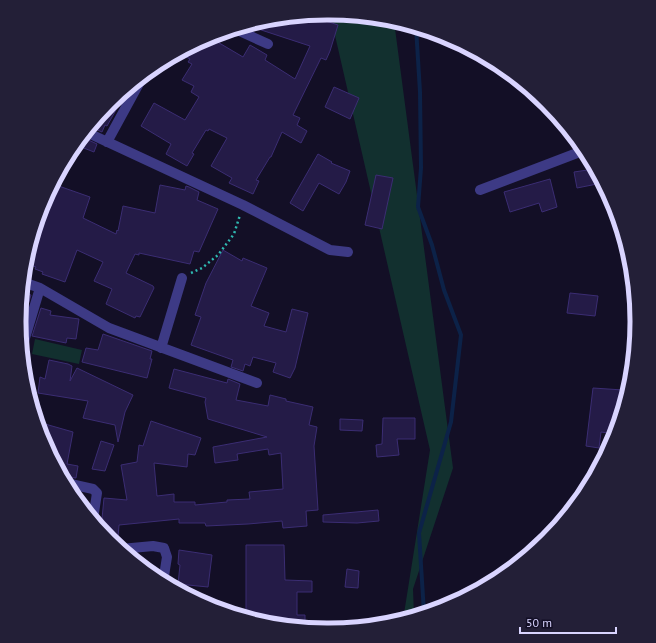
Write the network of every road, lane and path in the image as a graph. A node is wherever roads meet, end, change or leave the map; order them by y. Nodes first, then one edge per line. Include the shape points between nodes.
1 (242, 32) edge
2 (268, 44) dead end
3 (136, 89) edge
4 (92, 135) edge
5 (107, 142) junction
6 (578, 153) edge
7 (480, 190) dead end
8 (243, 205) junction
9 (348, 252) dead end
10 (182, 278) joint
11 (29, 284) edge
12 (40, 288) junction
13 (27, 333) edge
14 (161, 348) junction
15 (256, 383) dead end
16 (75, 485) edge
17 (94, 511) edge
18 (129, 548) edge
19 (164, 575) edge

1 - 2 street
3 - 5 street
4 - 5 street
5 - 8 street
6 - 7 street
8 - 9 street via 330,250
8 - 10 path via 234,234 218,255 202,268
10 - 14 street
11 - 12 street
12 - 13 street
12 - 14 street via 109,328
14 - 15 street
16 - 17 street via 93,489 97,493
18 - 19 street via 153,546 164,548 167,557

